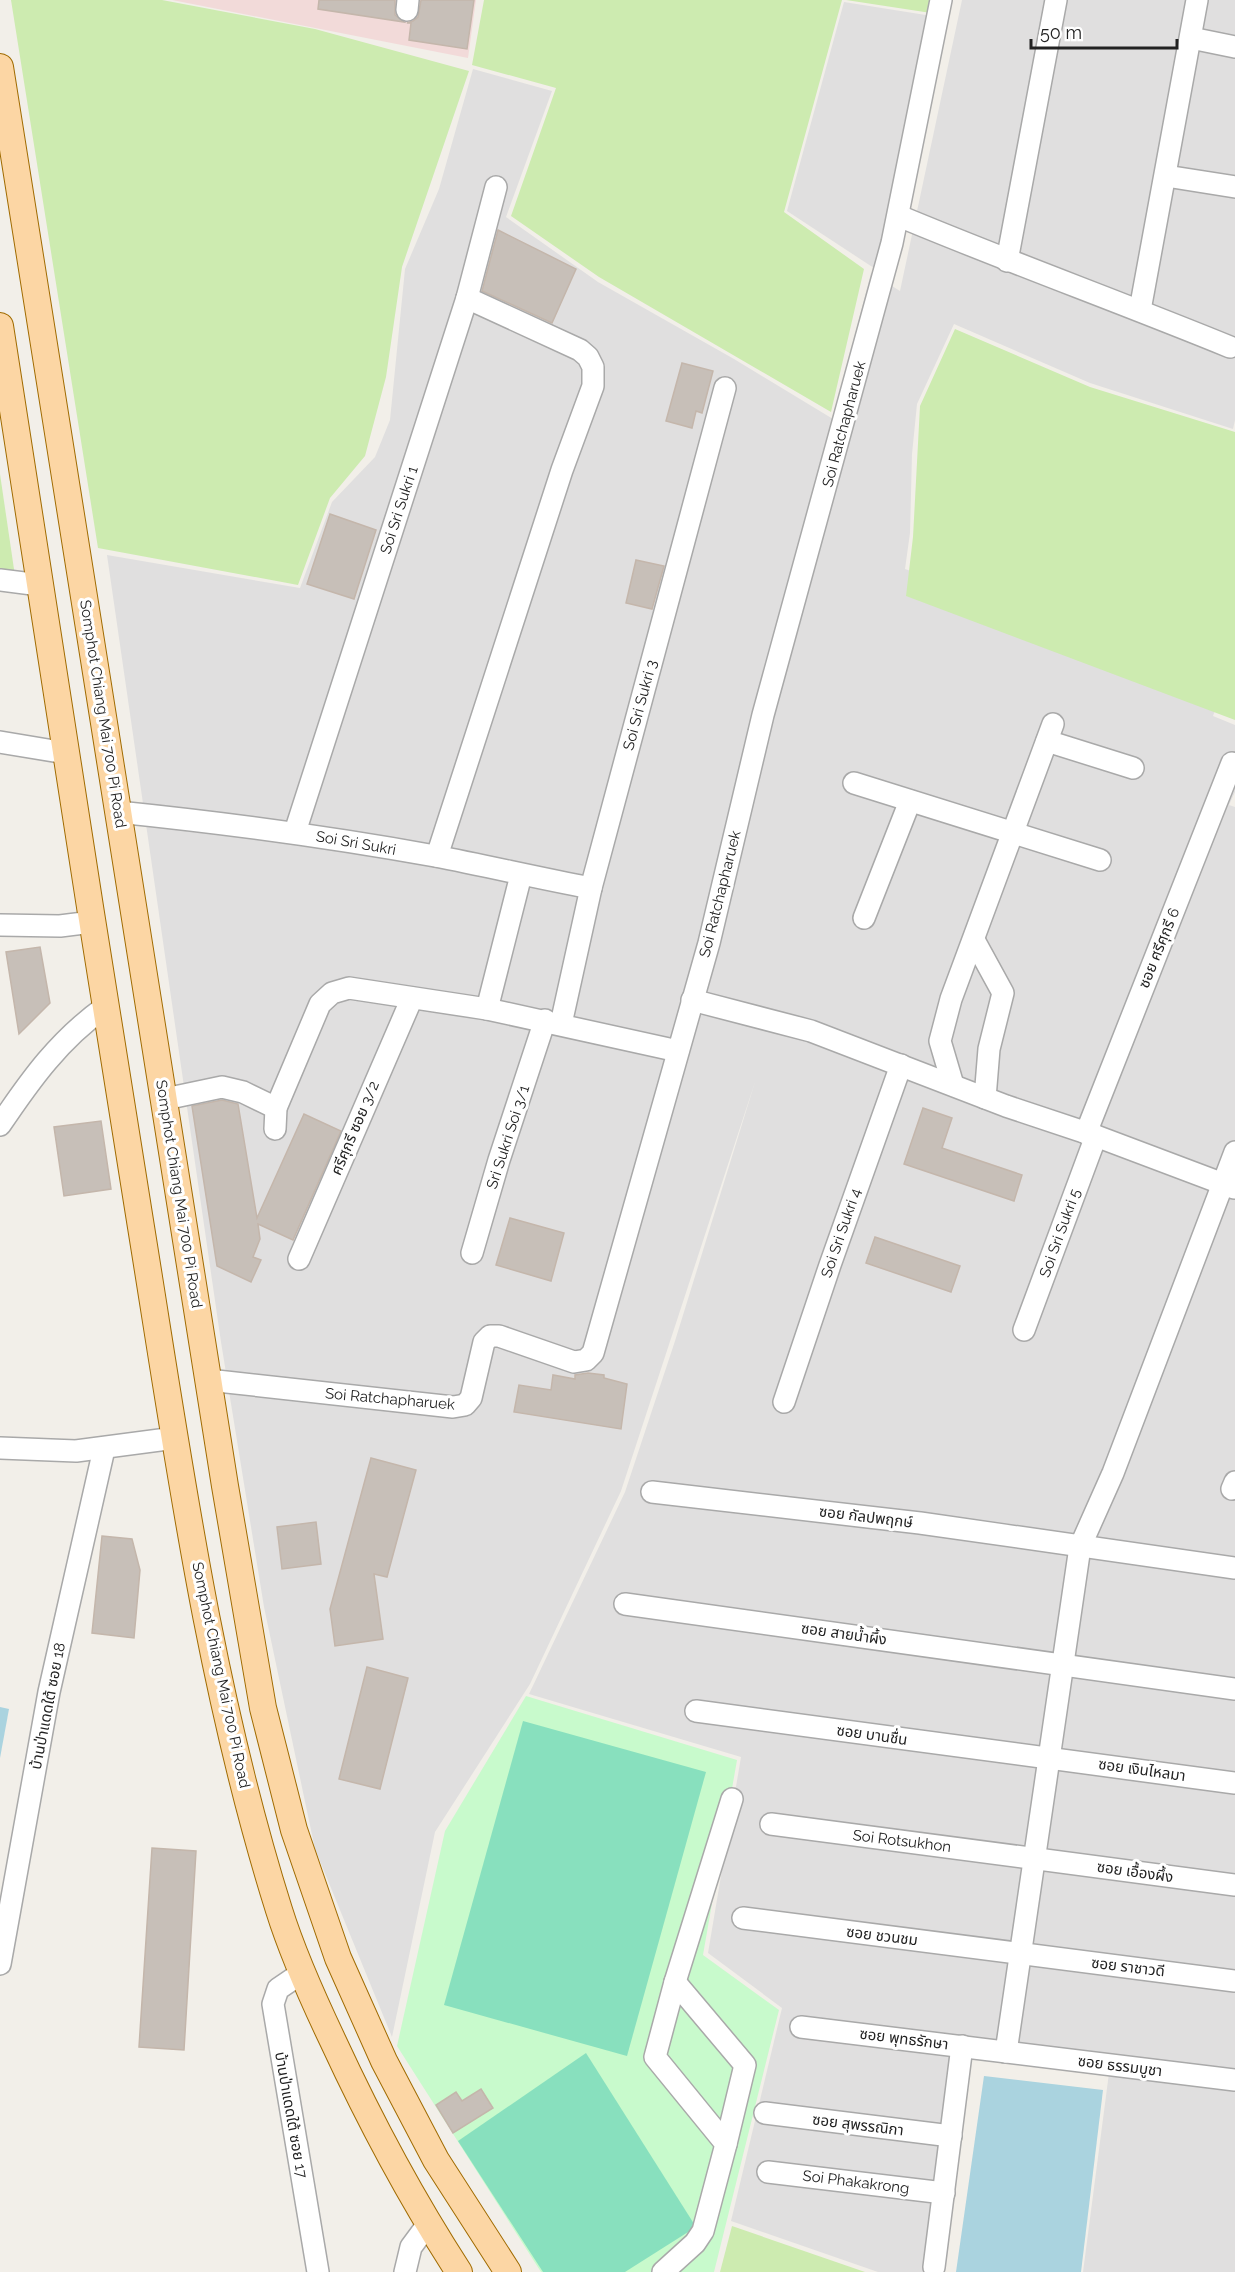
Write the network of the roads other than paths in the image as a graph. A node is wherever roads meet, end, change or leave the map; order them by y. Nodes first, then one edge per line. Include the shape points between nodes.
1 (941, 0) edge
2 (1056, 0) edge
3 (1197, 0) edge
4 (1191, 38) junction
5 (1235, 47) edge
6 (0, 68) edge
7 (1166, 176) junction
8 (496, 187) dead end
9 (1235, 187) edge
10 (899, 216) junction
11 (1007, 261) junction
12 (467, 298) junction
13 (1140, 310) junction
14 (0, 326) edge
15 (1230, 347) dead end
16 (725, 388) dead end
17 (8, 424) edge
18 (0, 580) edge
19 (40, 585) junction
20 (0, 742) edge
21 (66, 753) junction
22 (1232, 763) dead end
23 (1133, 768) dead end
24 (854, 783) dead end
25 (910, 801) junction
26 (118, 812) junction
27 (295, 832) junction
28 (1013, 833) junction
29 (437, 856) junction
30 (1100, 860) dead end
31 (521, 875) junction
32 (591, 888) junction
33 (864, 918) dead end
34 (92, 922) junction
35 (0, 925) edge
36 (974, 940) junction
37 (412, 998) junction
38 (692, 1000) junction
39 (105, 1007) junction
40 (488, 1009) junction
41 (553, 1022) junction
42 (678, 1051) junction
43 (901, 1065) junction
44 (953, 1085) junction
45 (985, 1098) junction
46 (165, 1099) junction
47 (276, 1108) junction
48 (0, 1125) edge
49 (275, 1129) dead end
50 (1091, 1135) junction
51 (1235, 1152) edge
52 (1229, 1186) edge
53 (472, 1253) dead end
54 (299, 1259) dead end
55 (1024, 1330) dead end
56 (208, 1380) junction
57 (784, 1402) dead end
58 (175, 1438) junction
59 (0, 1448) edge
60 (104, 1449) junction
61 (652, 1492) dead end
62 (1080, 1547) junction
63 (1235, 1568) edge
64 (625, 1604) dead end
65 (1063, 1664) junction
66 (1235, 1689) edge
67 (696, 1712) dead end
68 (1049, 1758) junction
69 (1235, 1783) edge
70 (732, 1799) dead end
71 (771, 1824) dead end
72 (1034, 1859) junction
73 (1235, 1885) edge
74 (743, 1918) dead end
75 (1020, 1954) junction
76 (0, 1964) edge
77 (303, 1972) junction
78 (1235, 1981) edge
79 (675, 1982) junction
80 (801, 2027) dead end
81 (962, 2046) junction
82 (1006, 2052) junction
83 (1235, 2079) edge
84 (765, 2113) dead end
85 (951, 2136) junction
86 (726, 2144) junction
87 (768, 2172) dead end
88 (944, 2193) junction
89 (428, 2224) junction
90 (934, 2266) dead end
91 (318, 2272) edge
92 (405, 2272) edge
93 (459, 2272) edge
94 (508, 2272) edge
95 (663, 2272) edge

1 - 10 street, Soi Ratchapharuek
2 - 11 street
3 - 4 street
4 - 5 street
4 - 7 street
6 - 26 main road, Somphot Chiang Mai 700 Pi Road
7 - 9 street
7 - 13 street
8 - 12 street, Soi Sri Sukri 1
10 - 11 street
10 - 38 street, Soi Ratchapharuek via 764,715
11 - 13 street
12 - 27 street, Soi Sri Sukri 1
12 - 29 street via 580,350 588,357 594,375
13 - 15 street
14 - 17 main road, Somphot Chiang Mai 700 Pi Road
16 - 32 street, Soi Sri Sukri 3
17 - 19 main road, Somphot Chiang Mai 700 Pi Road
18 - 19 street
19 - 21 main road, Somphot Chiang Mai 700 Pi Road
20 - 21 street
21 - 34 main road, Somphot Chiang Mai 700 Pi Road
22 - 50 street, ซอย ศรีศุกรี 6
23 - 28 street via 1050,732
24 - 25 street
25 - 28 street
25 - 33 street
26 - 27 street, Soi Sri Sukri
26 - 46 main road, Somphot Chiang Mai 700 Pi Road
27 - 29 street, Soi Sri Sukri
28 - 30 street
28 - 36 street
29 - 31 street, Soi Sri Sukri
31 - 32 street, Soi Sri Sukri
31 - 40 street
32 - 41 street, Soi Sri Sukri 3
34 - 35 street
34 - 39 main road, Somphot Chiang Mai 700 Pi Road
36 - 44 street via 940,1041
36 - 45 street via 1003,993 989,1049
37 - 40 street
37 - 47 street via 350,988 332,993 320,1004
37 - 54 street, ศรีศุกรี ซอย 3/2
38 - 42 street, Soi Ratchapharuek
38 - 43 street via 791,1024
39 - 48 street via 58,1046
39 - 58 main road, Somphot Chiang Mai 700 Pi Road
40 - 41 street
41 - 42 street
41 - 53 street, Sri Sukri Soi 3/1 via 499,1160
42 - 56 street, Soi Ratchapharuek via 591,1357 574,1362 490,1336 484,1342 471,1398 465,1405 453,1407
43 - 44 street
43 - 57 street, Soi Sri Sukri 4
44 - 45 street
45 - 50 street
46 - 47 street via 222,1087
46 - 56 main road, Somphot Chiang Mai 700 Pi Road
47 - 49 street
50 - 52 street
50 - 55 street, Soi Sri Sukri 5
51 - 52 street
52 - 62 street
56 - 94 main road, Somphot Chiang Mai 700 Pi Road via 263,1708 315,1895 384,2061 436,2160
58 - 60 street
58 - 77 main road, Somphot Chiang Mai 700 Pi Road via 239,1774 280,1915
59 - 60 street
60 - 76 street, บ้านป่าแดดใต้ ซอย 18 via 49,1692
61 - 62 street, ซอย กัลปพฤกษ์ via 920,1523
62 - 63 street, ซอย กัลปพฤกษ์
62 - 65 street
64 - 65 street, ซอย สายน้ำผึ้ง
65 - 66 street, ซอย สายน้ำผึ้ง
65 - 68 street
67 - 68 street, ซอย บานชื่น
68 - 69 street, ซอย เงินไหลมา
68 - 72 street
70 - 79 street
71 - 72 street, Soi Rotsukhon
72 - 73 street, ซอย เอื้องผึ้ง
72 - 75 street
74 - 75 street, ซอย ชวนชม
75 - 78 street, ซอย ราชาวดี
75 - 82 street
77 - 89 main road, Somphot Chiang Mai 700 Pi Road via 361,2103
77 - 91 street, บ้านป่าแดดใต้ ซอย 17 via 278,1989 273,2004
79 - 86 street via 745,2066
79 - 86 street via 655,2057
80 - 81 street, ซอย พุทธรักษา
81 - 82 street, ซอย พุทธรักษา
81 - 85 street
82 - 83 street, ซอย ธรรมบูชา
84 - 85 street, ซอย สุพรรณิกา
85 - 88 street
86 - 95 street via 703,2231
87 - 88 street, Soi Phakakrong
88 - 90 street
89 - 92 street via 411,2247
89 - 93 main road, Somphot Chiang Mai 700 Pi Road

